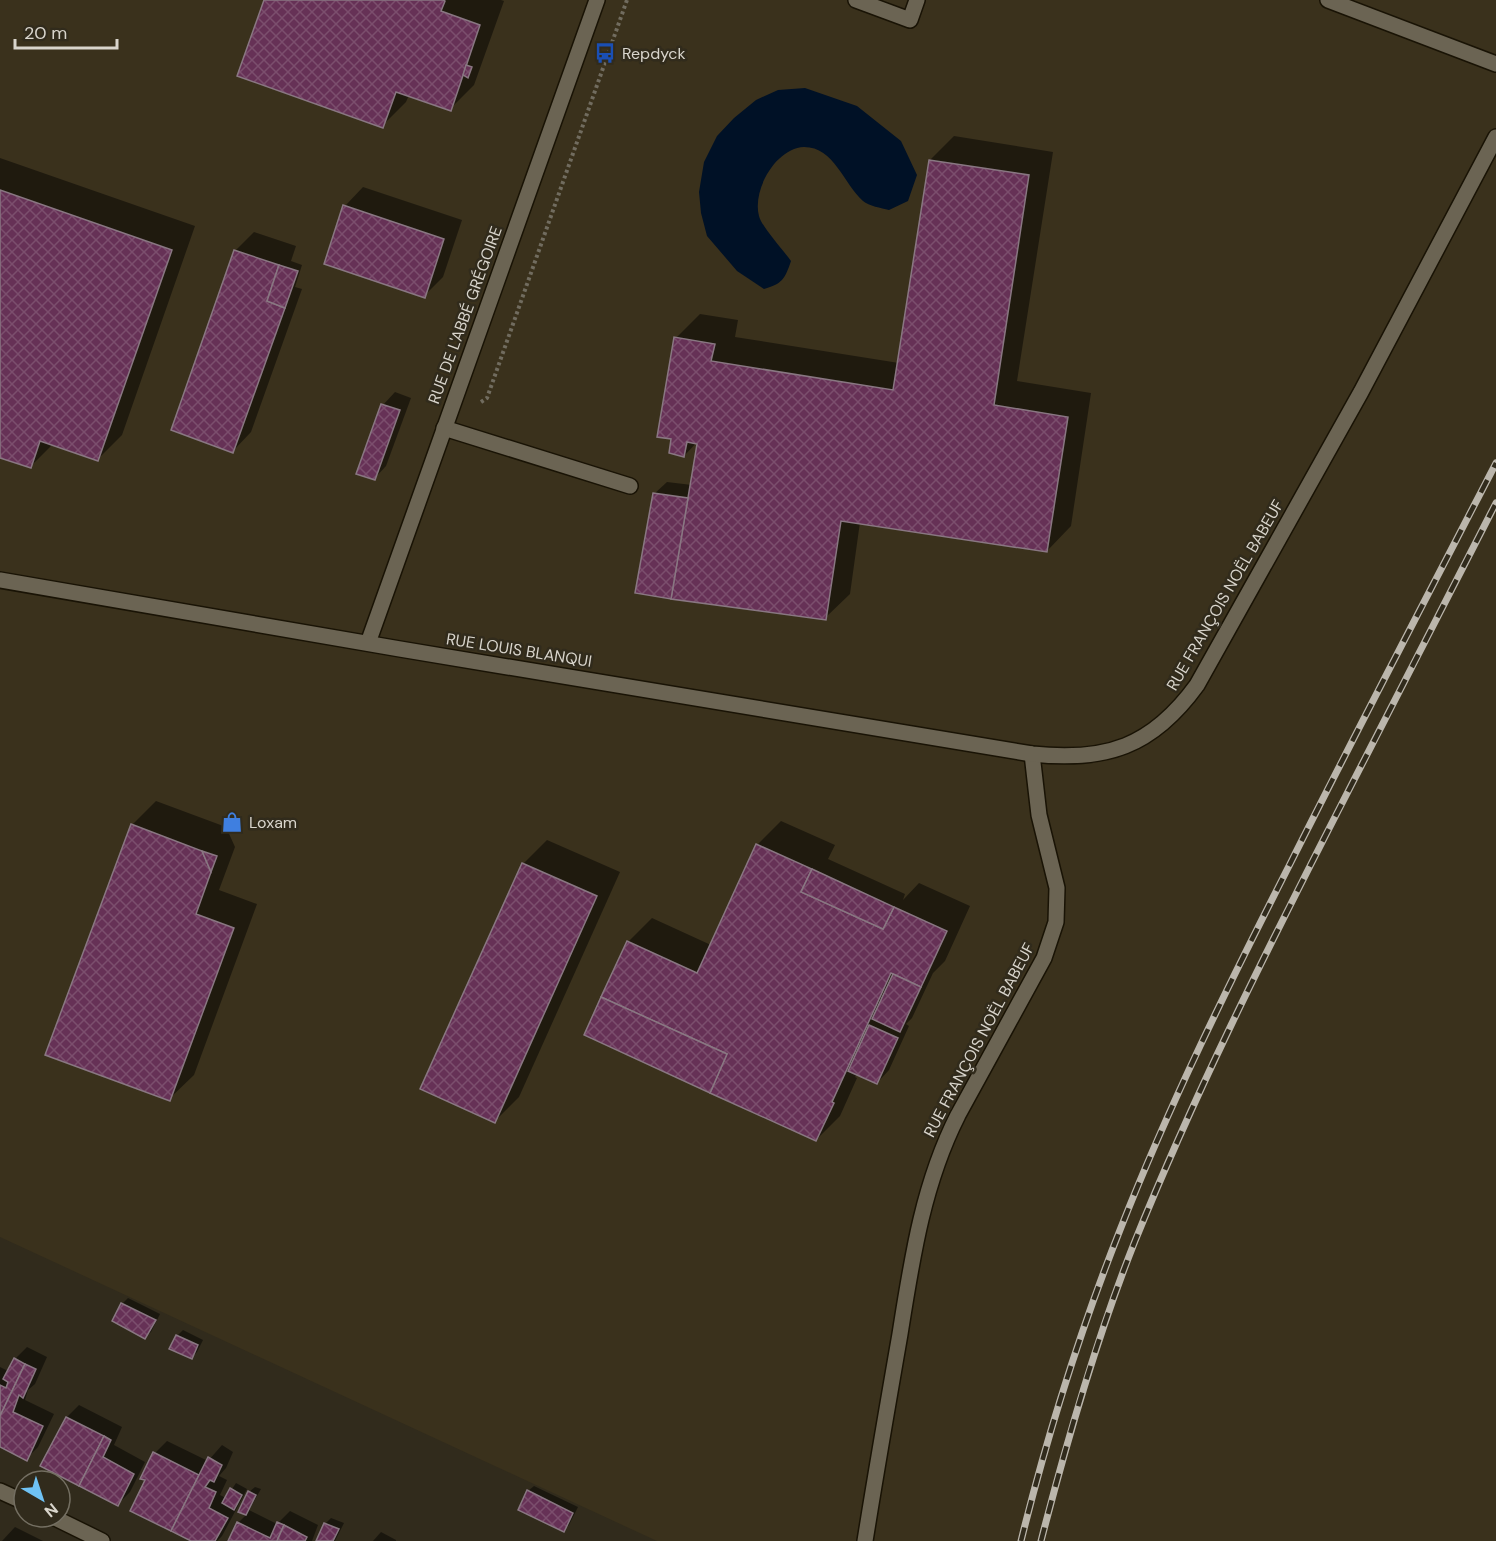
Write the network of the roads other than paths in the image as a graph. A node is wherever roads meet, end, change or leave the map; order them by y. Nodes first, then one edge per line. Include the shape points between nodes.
1 (597, 0) edge
2 (856, 0) edge
3 (917, 0) edge
4 (1328, 0) edge
5 (1496, 64) edge
6 (1496, 137) edge
7 (444, 428) junction
8 (630, 486) dead end
9 (0, 580) edge
10 (368, 643) junction
11 (1032, 754) junction
12 (72, 1526) edge
13 (102, 1541) edge
14 (865, 1541) edge

1 - 7 street, RUE DE L'ABBÉ GRÉGOIRE
2 - 3 street via 910,20
4 - 5 street
6 - 11 street, RUE FRANÇOIS NOËL BABEUF via 1361,392 1208,667 1185,701 1161,725 1113,751 1074,757
7 - 8 street
7 - 10 street, RUE DE L'ABBÉ GRÉGOIRE
9 - 10 street, RUE LOUIS BLANQUI
10 - 11 street, RUE LOUIS BLANQUI
11 - 14 street, RUE FRANÇOIS NOËL BABEUF via 1039,815 1057,888 1056,922 1044,958 958,1115 931,1179 914,1252
12 - 13 street

